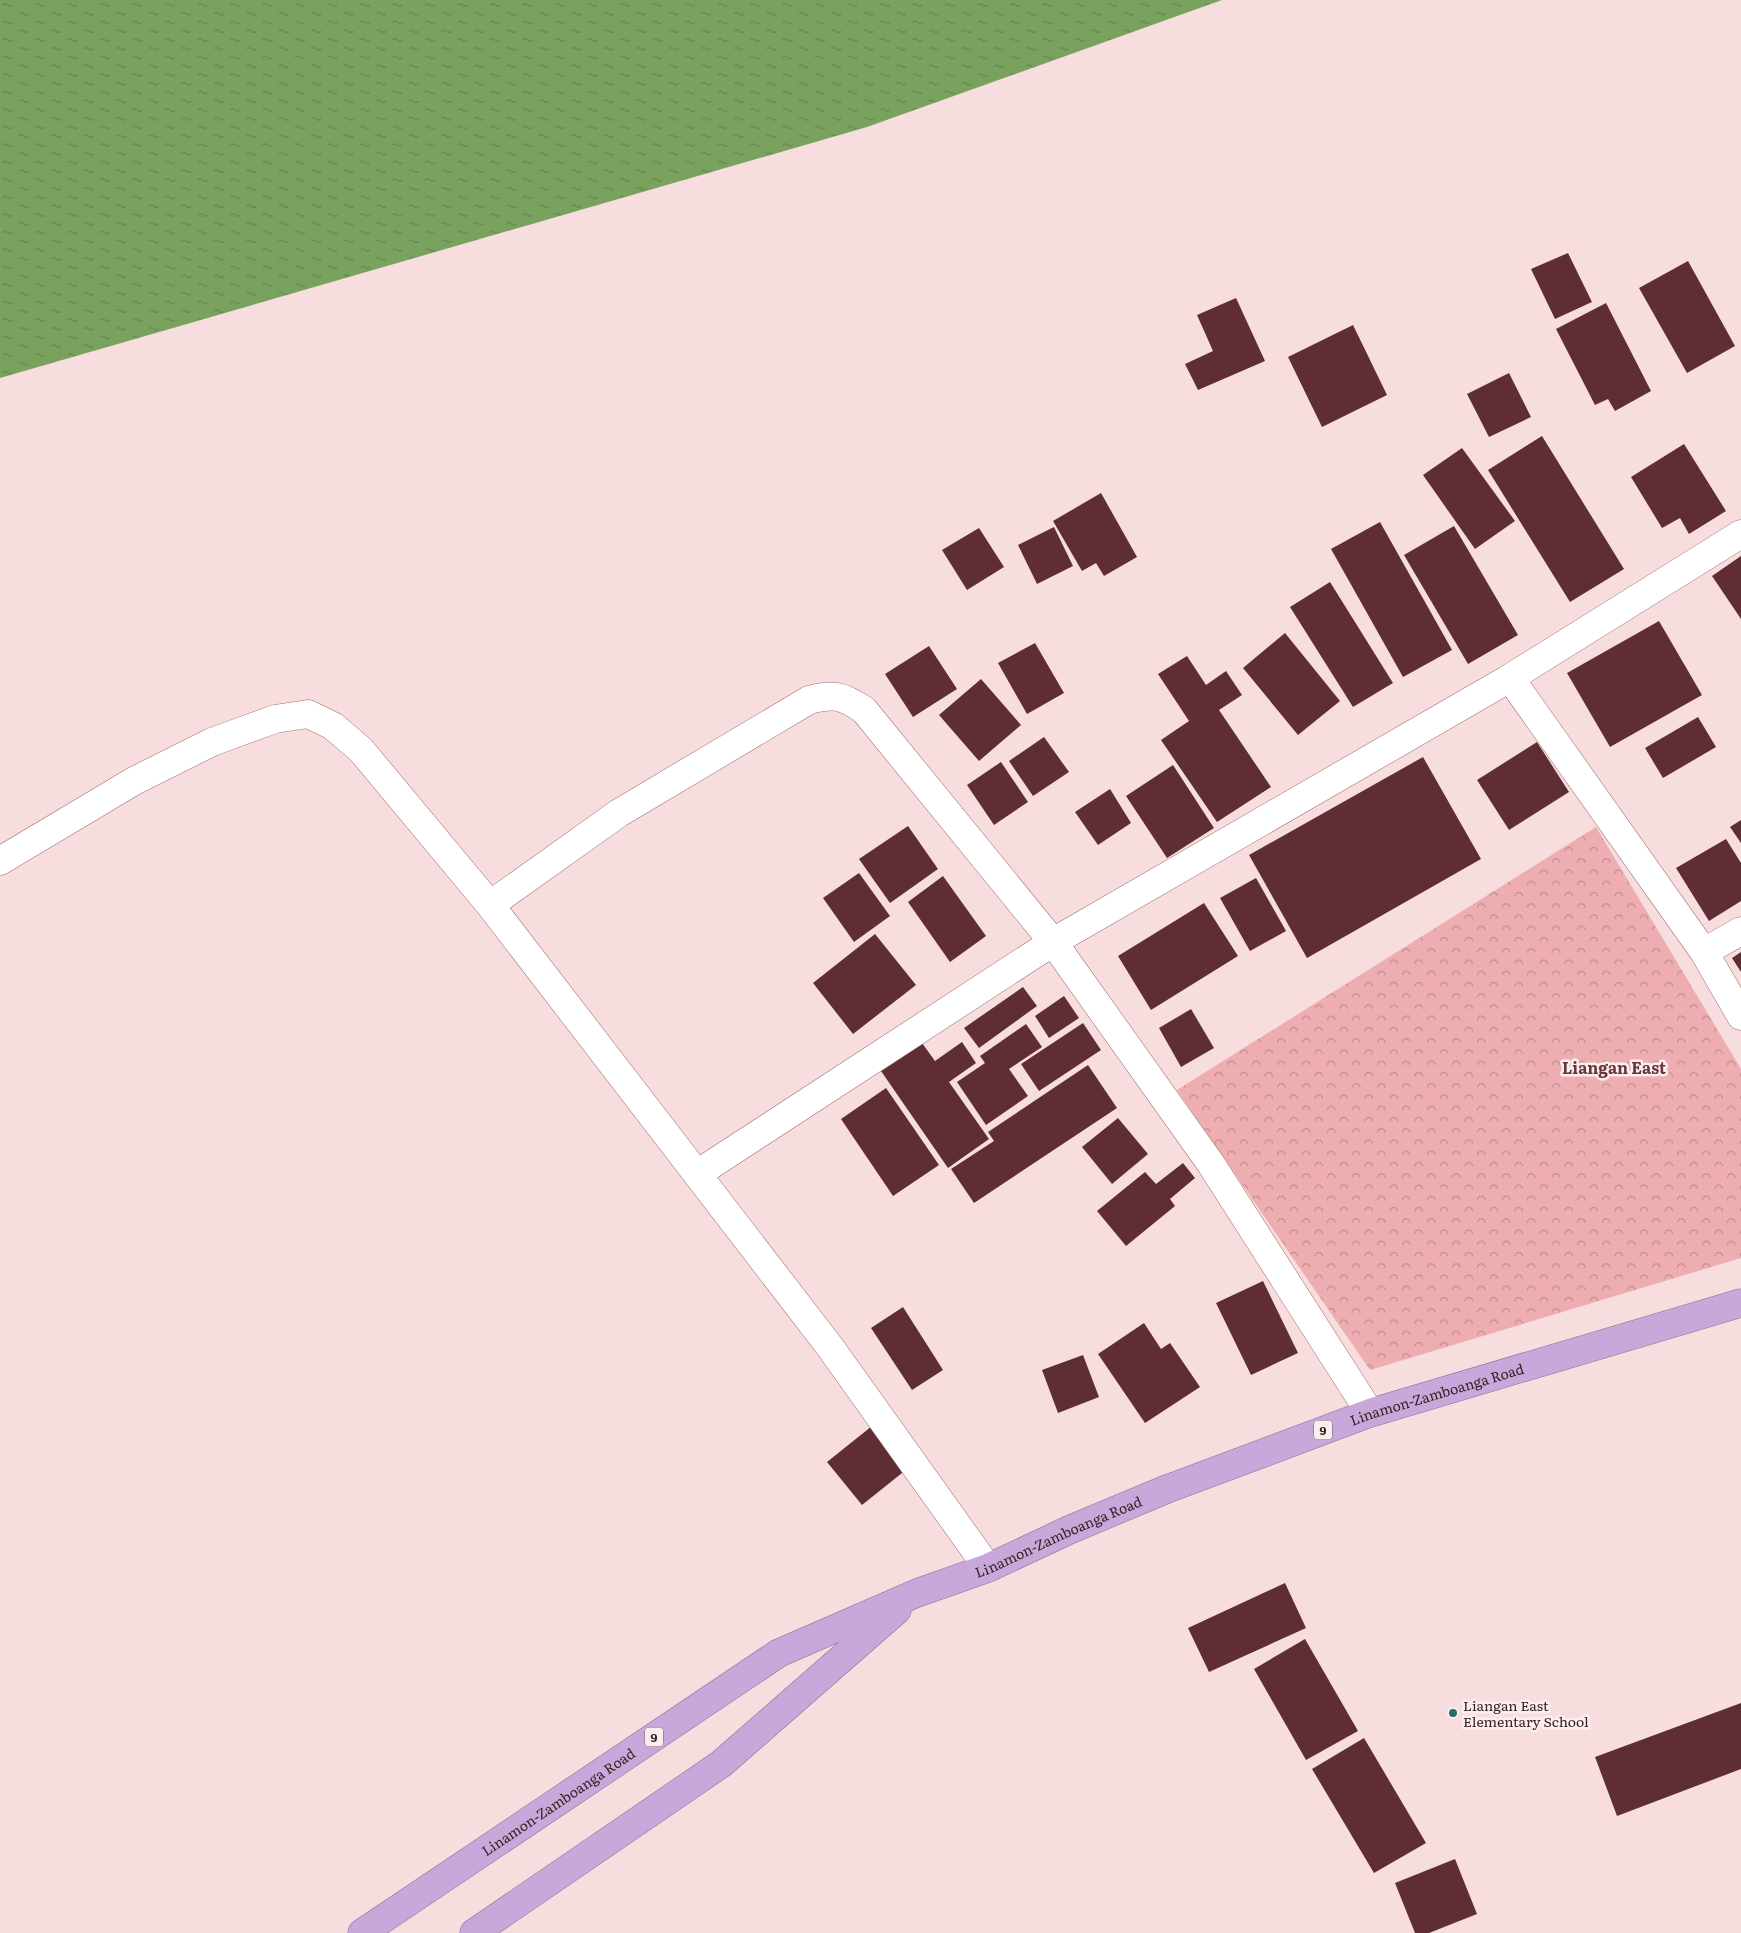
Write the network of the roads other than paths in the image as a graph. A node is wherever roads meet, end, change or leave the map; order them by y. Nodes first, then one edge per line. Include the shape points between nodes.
1 (1741, 534) edge
2 (1510, 678) junction
3 (0, 861) edge
4 (490, 905) junction
5 (1741, 931) edge
6 (1053, 942) junction
7 (1704, 952) junction
8 (1741, 1016) edge
9 (697, 1174) junction
10 (1741, 1303) edge
11 (1370, 1413) junction
12 (988, 1568) junction
13 (917, 1593) junction
14 (362, 1933) edge
15 (474, 1933) edge

1 - 2 street
2 - 6 street
2 - 7 street
3 - 4 street via 134,781 212,742 275,719 308,714 333,726 361,750
4 - 6 street via 619,813 809,700 829,695 848,699 864,710
4 - 9 street
5 - 7 street
6 - 9 street
6 - 11 street via 1211,1164
7 - 8 street
9 - 12 street via 830,1347
10 - 11 highway, Linamon-Zamboanga Road / 9
11 - 12 highway, Linamon-Zamboanga Road / 9 via 1167,1489
12 - 13 highway, Linamon-Zamboanga Road / 9
13 - 14 highway, Linamon-Zamboanga Road / 9 via 779,1653
13 - 15 highway, Linamon-Zamboanga Road / 9 via 722,1764

